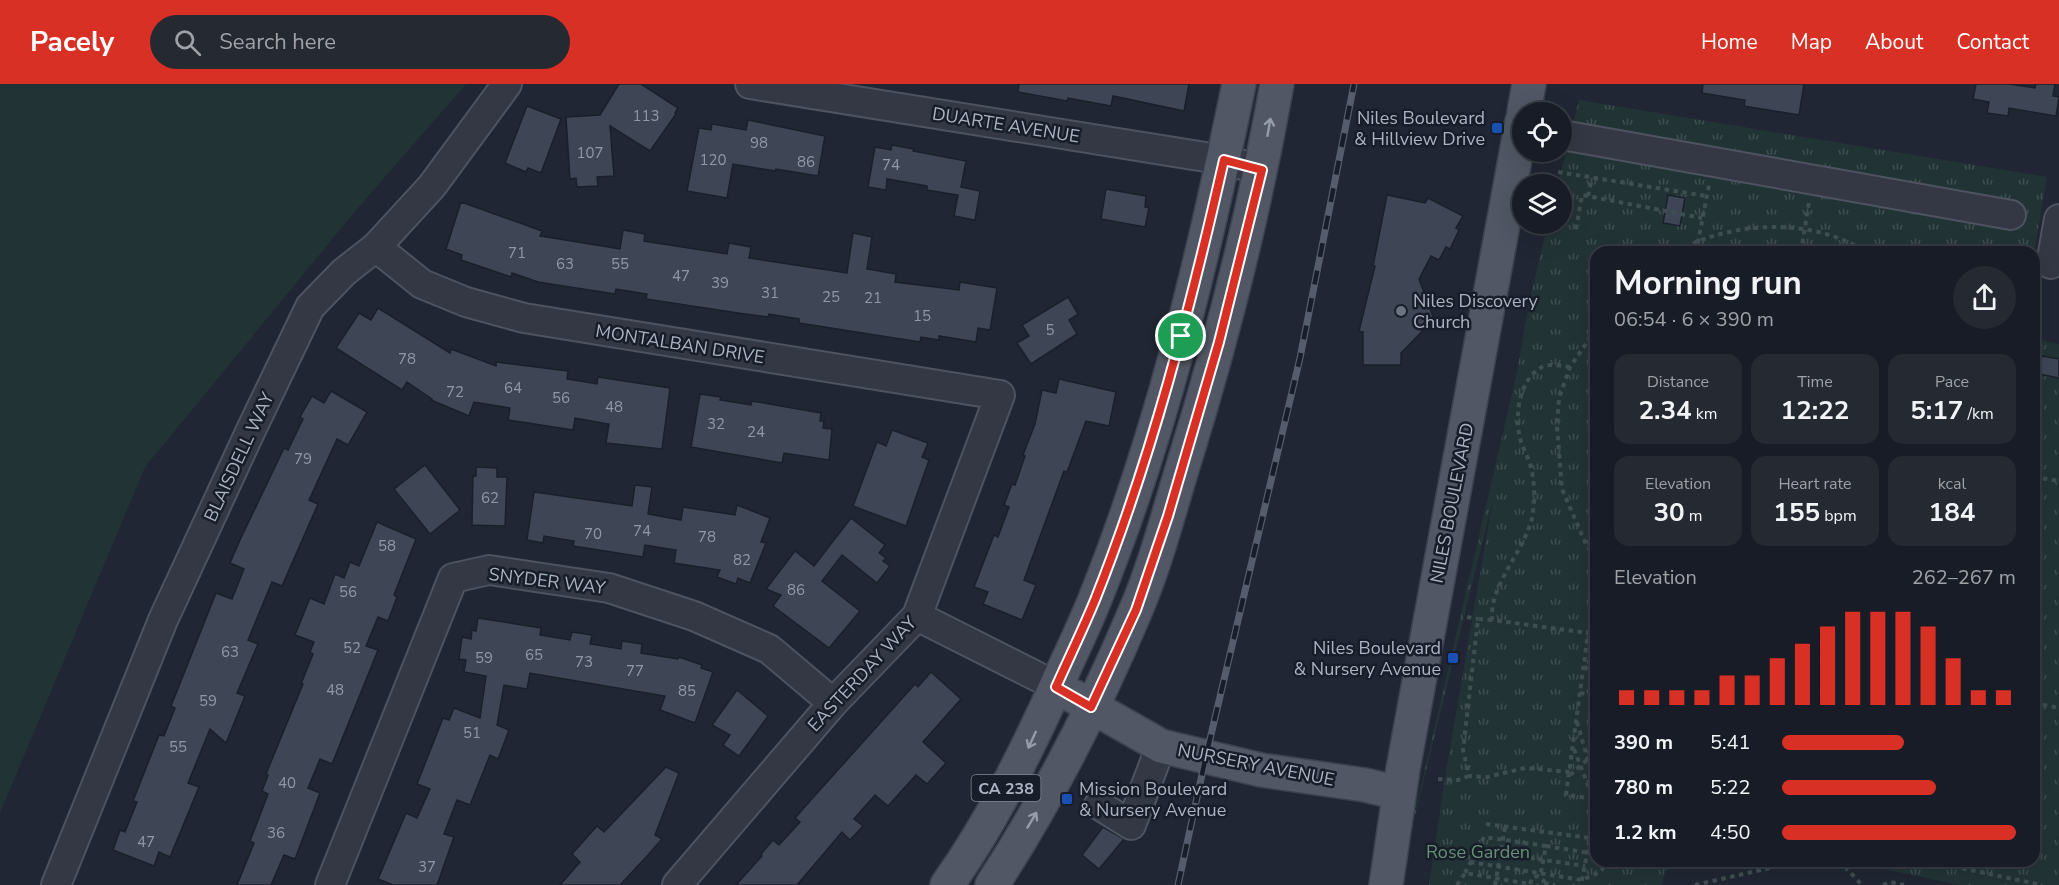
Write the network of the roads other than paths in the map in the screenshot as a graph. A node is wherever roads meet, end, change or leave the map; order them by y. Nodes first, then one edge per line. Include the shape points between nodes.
1 (507, 84) edge
2 (750, 84) edge
3 (1239, 84) edge
4 (1277, 84) edge
5 (1529, 84) edge
6 (1526, 102) edge
7 (1572, 137) edge
8 (1224, 160) junction
9 (1516, 162) edge
10 (1262, 170) junction
11 (2011, 215) dead end
12 (2059, 219) edge
13 (376, 247) junction
14 (2051, 264) dead end
15 (1000, 395) joint
16 (917, 616) junction
17 (1056, 687) junction
18 (833, 703) junction
19 (1091, 707) junction
20 (1161, 746) junction
21 (1398, 793) junction
22 (1099, 805) dead end
23 (57, 885) edge
24 (330, 885) edge
25 (677, 885) edge
26 (947, 885) edge
27 (992, 885) edge
28 (1386, 885) edge

1 - 13 street, BLAISDELL WAY via 432,186
2 - 8 street, DUARTE AVENUE
3 - 8 main road, CA 238
10 -> 4 main road, CA 238
5 - 6 main road, NILES BOULEVARD
7 - 11 street
8 - 10 street, DUARTE AVENUE
8 - 17 main road, CA 238 via 1190,303 1149,447 1095,601
9 - 21 main road, NILES BOULEVARD
10 - 19 main road, CA 238 via 1219,342 1168,516 1136,610
12 - 14 street
13 - 15 street, MONTALBAN DRIVE via 422,284 466,302 524,318
13 - 23 street, BLAISDELL WAY via 344,272 310,307 163,620
15 - 16 street, EASTERDAY WAY
16 - 17 street
16 - 18 street, EASTERDAY WAY
17 - 19 main road, NURSERY AVENUE
17 -> 26 main road, CA 238 via 1022,759
18 - 24 street, SNYDER WAY via 769,649 694,616 609,588 489,570 453,578
18 - 25 street, EASTERDAY WAY
19 - 20 main road, NURSERY AVENUE
27 -> 19 main road, CA 238 via 1062,768
20 - 21 main road, NURSERY AVENUE via 1261,770
20 - 22 street via 1131,825
21 - 28 main road, NILES BOULEVARD

